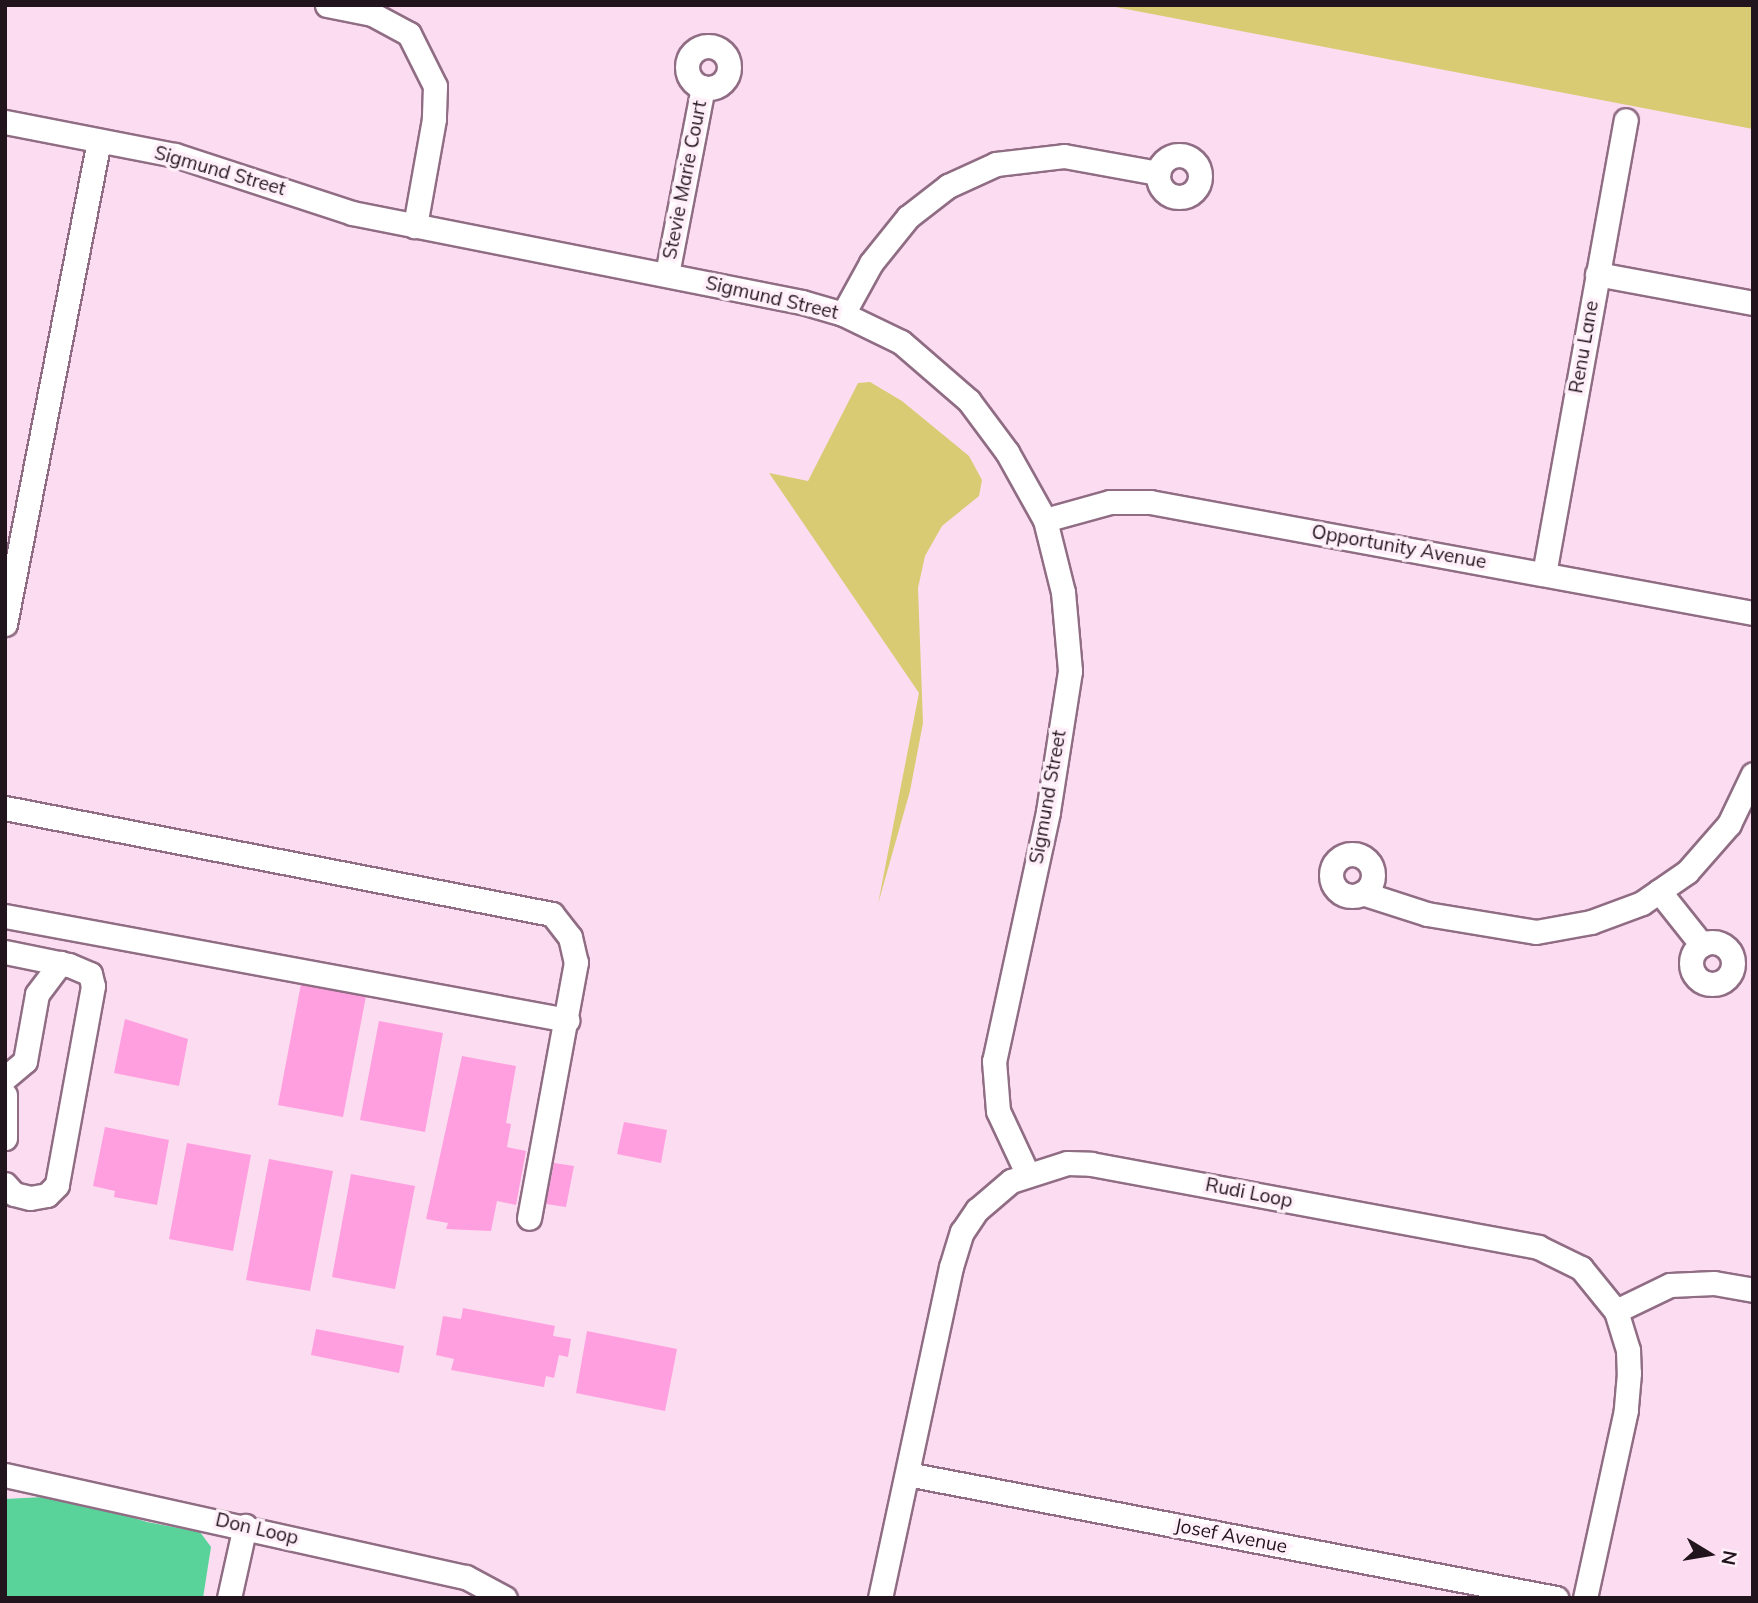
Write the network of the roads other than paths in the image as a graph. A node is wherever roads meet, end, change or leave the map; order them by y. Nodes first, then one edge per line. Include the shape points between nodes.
1 (327, 5) edge
2 (703, 87) dead end
3 (1626, 120) dead end
4 (5, 122) edge
5 (99, 141) junction
6 (1158, 173) dead end
7 (415, 226) junction
8 (667, 274) junction
9 (1597, 274) junction
10 (1753, 303) edge
11 (843, 314) junction
12 (1045, 520) junction
13 (1544, 574) junction
14 (1753, 612) edge
15 (5, 624) edge
16 (1753, 774) edge
17 (5, 808) edge
18 (1659, 891) junction
19 (1362, 893) dead end
20 (5, 916) edge
21 (1702, 944) dead end
22 (5, 952) edge
23 (60, 963) junction
24 (567, 1020) junction
25 (5, 1079) edge
26 (5, 1095) edge
27 (5, 1138) edge
28 (1027, 1173) junction
29 (5, 1184) edge
30 (529, 1218) dead end
31 (1753, 1290) edge
32 (1616, 1311) junction
33 (906, 1474) junction
34 (5, 1475) edge
35 (245, 1527) junction
36 (229, 1598) edge
37 (505, 1598) edge
38 (880, 1598) edge
39 (1556, 1598) edge
40 (1585, 1598) edge

1 - 7 street via 372,14 409,34 432,76 434,119
2 - 8 street, Stevie Marie Court
3 - 9 street, Renu Lane
4 - 5 street, Sigmund Street
5 - 7 street, Sigmund Street via 175,155 352,213
5 - 15 street
6 - 11 street via 1064,156 996,164 947,186 908,217 872,263
7 - 8 street, Sigmund Street
8 - 11 street, Sigmund Street
9 - 10 street
9 - 13 street, Renu Lane
11 - 12 street, Sigmund Street via 901,342 969,401 1007,452
12 - 13 street, Opportunity Avenue via 1110,502 1150,502
12 - 28 street, Sigmund Street via 1063,592 1070,671 1048,813 994,1061 998,1111
13 - 14 street, Opportunity Avenue
16 - 18 street via 1729,824 1688,872
17 - 24 street via 552,914 570,937 576,962
18 - 19 street via 1591,922 1536,932 1427,914
18 - 21 street
20 - 24 street
22 - 23 street
23 - 25 street via 37,994 25,1061
23 - 29 street via 90,974 93,986 57,1185 47,1195 30,1198 14,1194
24 - 30 street
26 - 27 street
28 - 32 street, Rudi Loop via 1067,1163 1091,1164 1538,1247 1581,1268
28 - 33 street, Rudi Loop via 994,1193 962,1232
31 - 32 street via 1714,1283 1670,1285
32 - 40 street, Rudi Loop via 1628,1350 1629,1391
33 - 38 street, Rudi Loop
33 - 39 street, Josef Avenue
34 - 35 street, Don Loop
35 - 36 street
35 - 37 street, Don Loop via 466,1577

